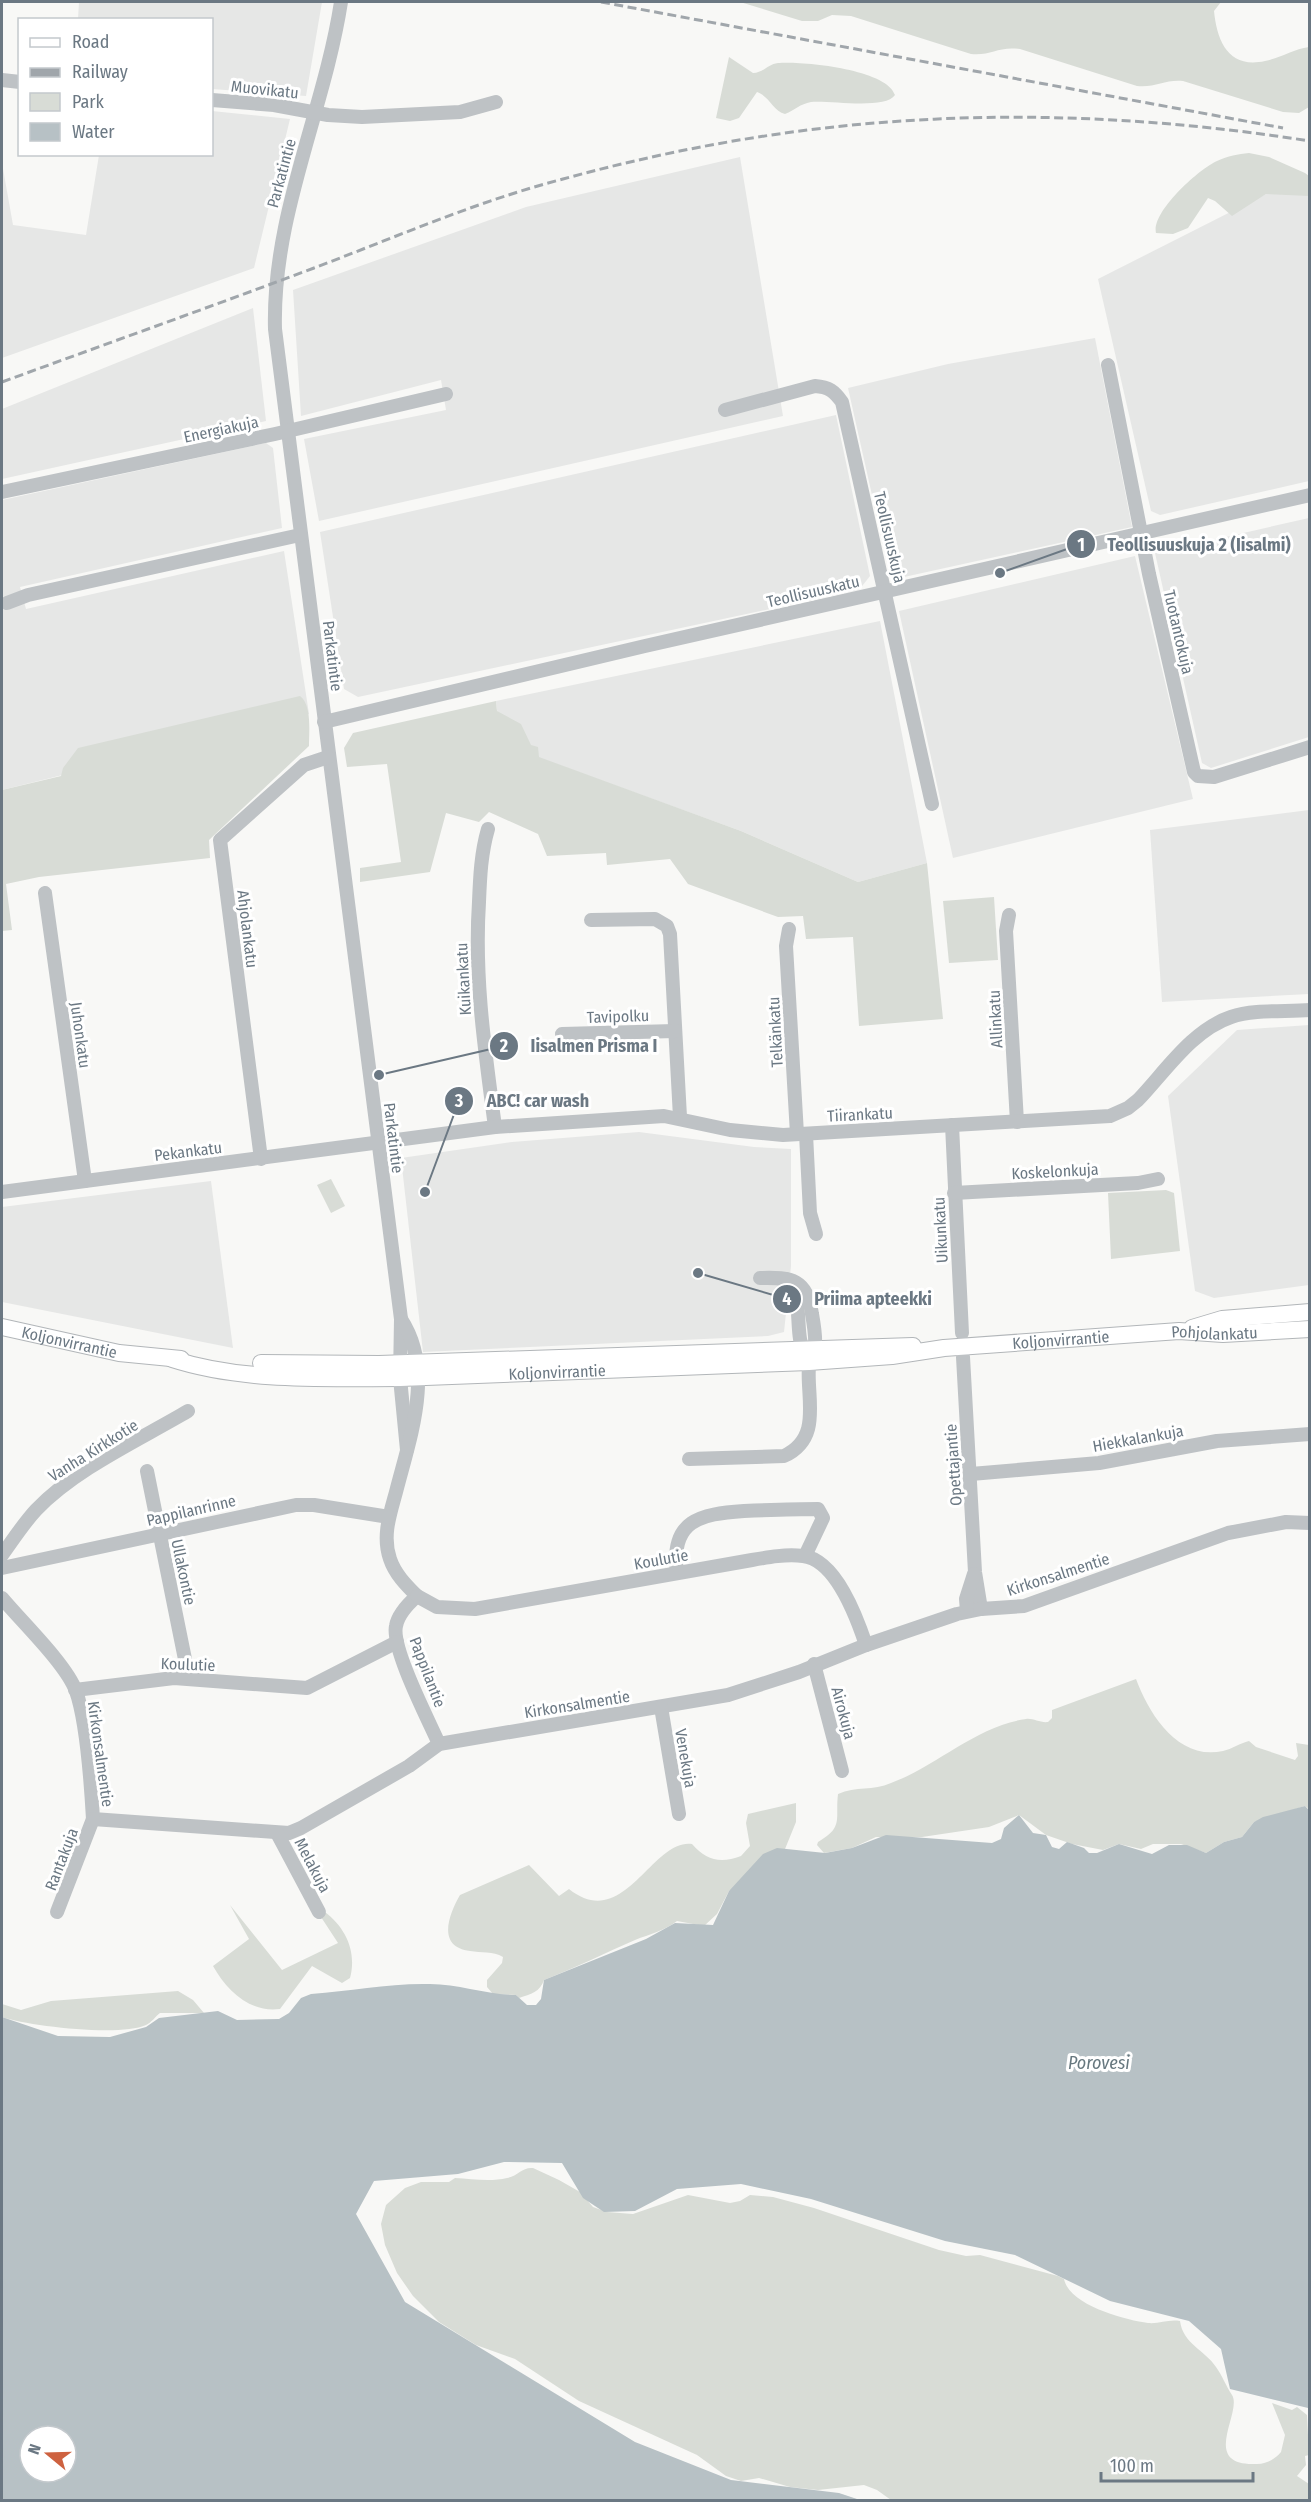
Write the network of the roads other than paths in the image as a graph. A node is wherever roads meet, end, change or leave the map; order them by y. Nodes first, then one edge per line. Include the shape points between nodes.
1 (341, 2) edge
2 (2, 80) edge
3 (18, 82) edge
4 (213, 100) edge
5 (496, 102) dead end
6 (315, 112) junction
7 (1108, 365) dead end
8 (446, 394) dead end
9 (725, 410) dead end
10 (286, 430) junction
11 (2, 492) edge
12 (1310, 495) edge
13 (1141, 533) junction
14 (300, 535) junction
15 (886, 591) junction
16 (7, 603) dead end
17 (324, 722) junction
18 (1310, 747) edge
19 (328, 756) junction
20 (933, 804) dead end
21 (488, 829) dead end
22 (45, 893) dead end
23 (1009, 915) dead end
24 (591, 920) dead end
25 (789, 929) dead end
26 (1310, 1010) edge
27 (675, 1031) junction
28 (562, 1034) dead end
29 (680, 1117) junction
30 (1017, 1122) junction
31 (951, 1125) junction
32 (495, 1127) junction
33 (802, 1134) junction
34 (378, 1143) junction
35 (261, 1159) junction
36 (1158, 1179) dead end
37 (85, 1181) junction
38 (2, 1192) edge
39 (954, 1192) junction
40 (816, 1234) dead end
41 (760, 1278) dead end
42 (1310, 1312) edge
43 (401, 1319) junction
44 (2, 1327) edge
45 (1310, 1329) edge
46 (1179, 1331) junction
47 (962, 1333) dead end
48 (808, 1353) junction
49 (963, 1357) dead end
50 (418, 1370) junction
51 (399, 1371) junction
52 (188, 1411) dead end
53 (1310, 1434) edge
54 (407, 1450) junction
55 (689, 1459) dead end
56 (147, 1471) dead end
57 (972, 1474) junction
58 (389, 1517) junction
59 (1310, 1523) edge
60 (159, 1534) junction
61 (2, 1555) edge
62 (805, 1556) junction
63 (2, 1568) edge
64 (677, 1573) junction
65 (417, 1596) junction
66 (2, 1598) edge
67 (974, 1610) junction
68 (397, 1642) junction
69 (866, 1645) junction
70 (814, 1664) junction
71 (189, 1679) junction
72 (75, 1690) junction
73 (661, 1707) junction
74 (440, 1744) junction
75 (842, 1771) dead end
76 (679, 1814) dead end
77 (93, 1818) junction
78 (277, 1833) junction
79 (57, 1912) dead end
80 (319, 1912) dead end

1 - 6 street, Parkatintie
2 - 3 street
4 - 6 street, Muovikatu
5 - 6 street, Muovikatu via 459,112 362,117
6 - 10 street, Parkatintie via 278,263 275,329
7 - 13 street, Tuotantokuja
8 - 10 street, Energiakuja
9 - 15 street, Teollisuuskuja via 815,386 835,392 842,402
10 - 11 street, Energiakuja
10 - 14 street, Parkatintie
12 - 13 street, Teollisuuskatu
13 - 15 street, Teollisuuskatu
13 - 18 street, Tuotantokuja via 1191,765 1198,776 1215,777
14 - 16 street via 28,595
14 - 17 street, Parkatintie
15 - 17 street, Teollisuuskatu
15 - 20 street, Teollisuuskuja
17 - 19 street, Parkatintie
19 - 34 street, Parkatintie
19 - 35 street, Ahjolankatu via 304,765 220,840
21 - 32 street, Kuikankatu via 482,850 476,946 478,996
22 - 37 street, Juhonkatu
23 - 30 street, Allinkatu via 1006,931
24 - 27 street via 655,919 667,926
25 - 33 street, Telkänkatu via 786,946
26 - 30 street, Tiirankatu via 1232,1017 1210,1027 1138,1100 1119,1113
27 - 28 street, Tavipolku
27 - 29 street
29 - 32 street, Tiirankatu
29 - 33 street, Tiirankatu via 730,1130
30 - 31 street, Tiirankatu
31 - 33 street, Tiirankatu
31 - 39 street, Uikunkatu
32 - 34 street, Tiirankatu
33 - 40 street, Telkänkatu via 810,1213
34 - 35 street, Pekankatu
34 - 43 street, Parkatintie
35 - 37 street, Pekankatu
36 - 39 street, Koskelonkuja
37 - 38 street, Pekankatu
39 - 47 street, Uikunkatu
41 - 48 street via 785,1277 807,1293 815,1334
42 - 46 main road, Pohjolankatu via 1222,1319
43 - 50 street, Parkatintie via 412,1336
43 - 51 street, Parkatintie
44 - 51 main road, Koljonvirrantie via 119,1353 239,1372 338,1378
45 - 46 main road, Pohjolankatu via 1223,1334
46 - 48 main road, Koljonvirrantie via 944,1348 892,1356
48 - 50 main road, Koljonvirrantie
48 - 55 street via 809,1429 798,1450 784,1456
49 - 57 street, Opettajantie
50 - 51 main road, Koljonvirrantie
50 - 54 street via 417,1403
51 - 54 street
52 - 61 street, Vanha Kirkkotie via 53,1495 35,1511
53 - 57 street, Hiekkalankuja via 1217,1441 1099,1463
54 - 58 street
56 - 60 street, Ullakontie
57 - 67 street, Opettajantie
58 - 60 street, Pappilanrinne via 296,1505
58 - 65 street via 390,1560
59 - 67 street, Kirkonsalmentie via 1268,1524 1228,1533 1023,1606
60 - 63 street, Pappilanrinne
60 - 71 street, Ullakontie
62 - 64 street, Koulutie via 779,1556
62 - 64 street via 823,1518 818,1509 711,1513 694,1520 681,1534 676,1550
62 - 69 street via 833,1576
64 - 65 street, Koulutie via 475,1609 437,1607
65 - 68 street, Pappilantie via 396,1625
66 - 72 street, Kirkonsalmentie
67 - 69 street, Kirkonsalmentie
68 - 71 street, Koulutie via 307,1688
68 - 74 street, Pappilantie
69 - 70 street, Kirkonsalmentie
70 - 73 street, Kirkonsalmentie via 749,1689
70 - 75 street, Airokuja
71 - 72 street, Koulutie
72 - 77 street, Kirkonsalmentie via 81,1711
73 - 74 street, Kirkonsalmentie
73 - 76 street, Venekuja
74 - 78 street, Kirkonsalmentie via 302,1828
77 - 78 street, Kirkonsalmentie
77 - 79 street, Rantakuja
78 - 80 street, Melakuja

